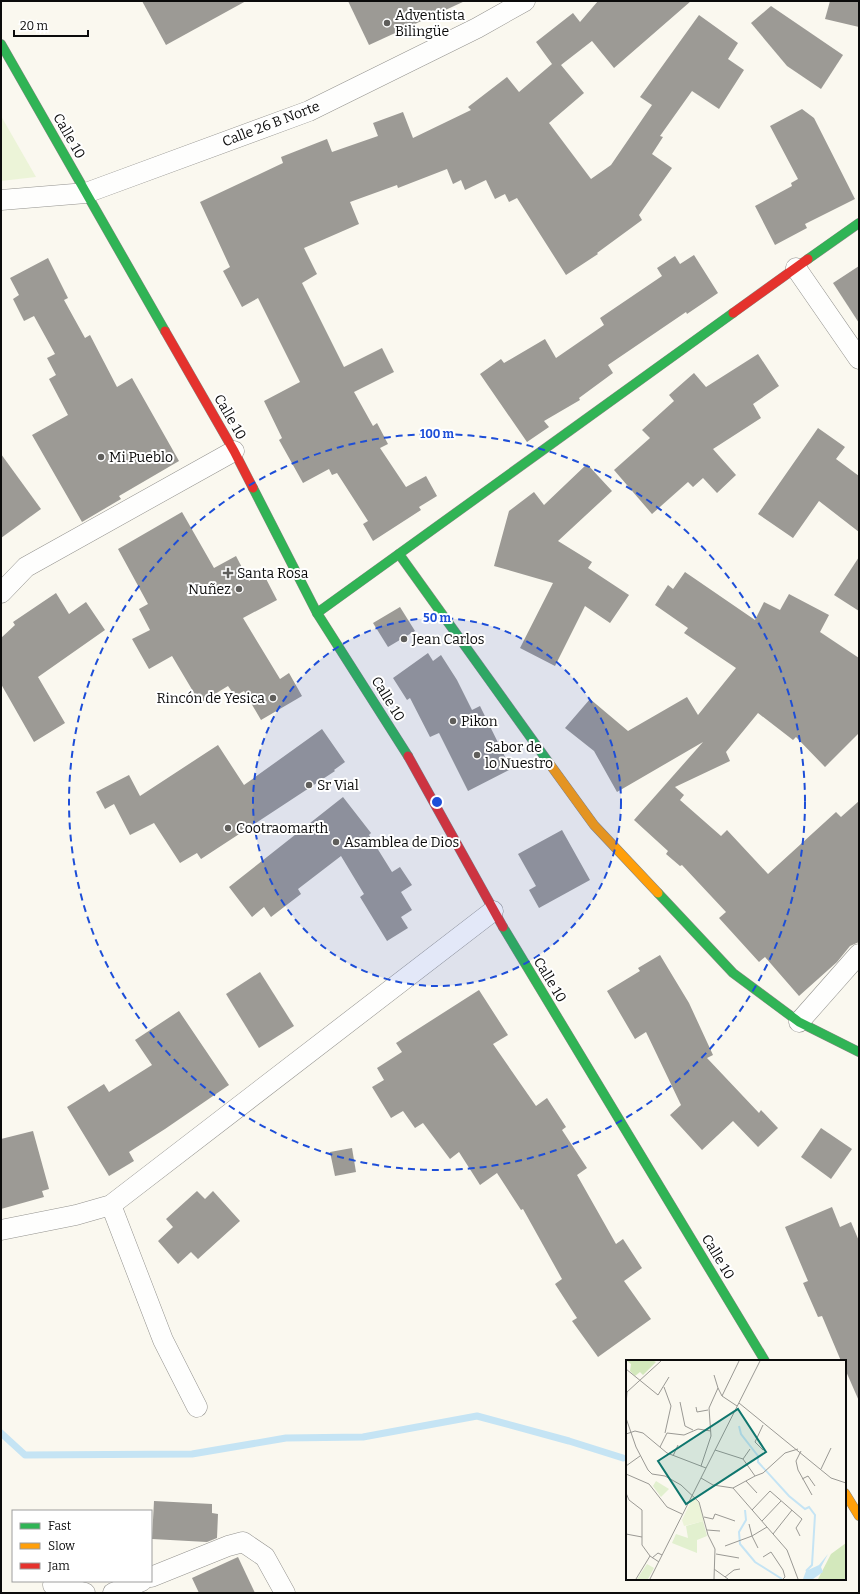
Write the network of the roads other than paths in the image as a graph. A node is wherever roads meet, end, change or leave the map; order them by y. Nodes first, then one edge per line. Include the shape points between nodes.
1 (525, 1) edge
2 (1, 44) edge
3 (86, 193) junction
4 (1, 200) edge
5 (859, 223) edge
6 (796, 268) junction
7 (859, 359) edge
8 (234, 451) junction
9 (399, 554) junction
10 (1, 593) edge
11 (317, 613) junction
12 (492, 911) junction
13 (859, 954) edge
14 (799, 1022) junction
15 (859, 1052) edge
16 (111, 1205) junction
17 (1, 1230) edge
18 (764, 1360) edge
19 (197, 1407) dead end
20 (846, 1495) edge
21 (859, 1516) edge
22 (152, 1577) edge
23 (140, 1582) edge
24 (54, 1585) dead end
25 (85, 1593) edge
26 (113, 1593) edge
27 (285, 1593) edge

1 - 3 street, Calle 26 B Norte via 477,28 309,110
2 - 3 main road, Calle 10
3 - 4 street, Calle 26 B Norte
3 - 8 main road, Calle 10
5 - 6 main road
6 - 7 street
6 - 9 main road
8 - 10 street via 26,567
8 - 11 main road, Calle 10
9 - 11 main road
9 - 14 main road via 594,825 733,973
11 - 12 main road, Calle 10 via 411,761
12 - 16 street
12 - 18 main road, Calle 10
13 - 14 street
14 - 15 main road
16 - 17 street
16 - 19 street via 163,1340
20 - 21 main road
22 - 27 street via 243,1542 265,1557
23 - 26 street
24 - 25 street

